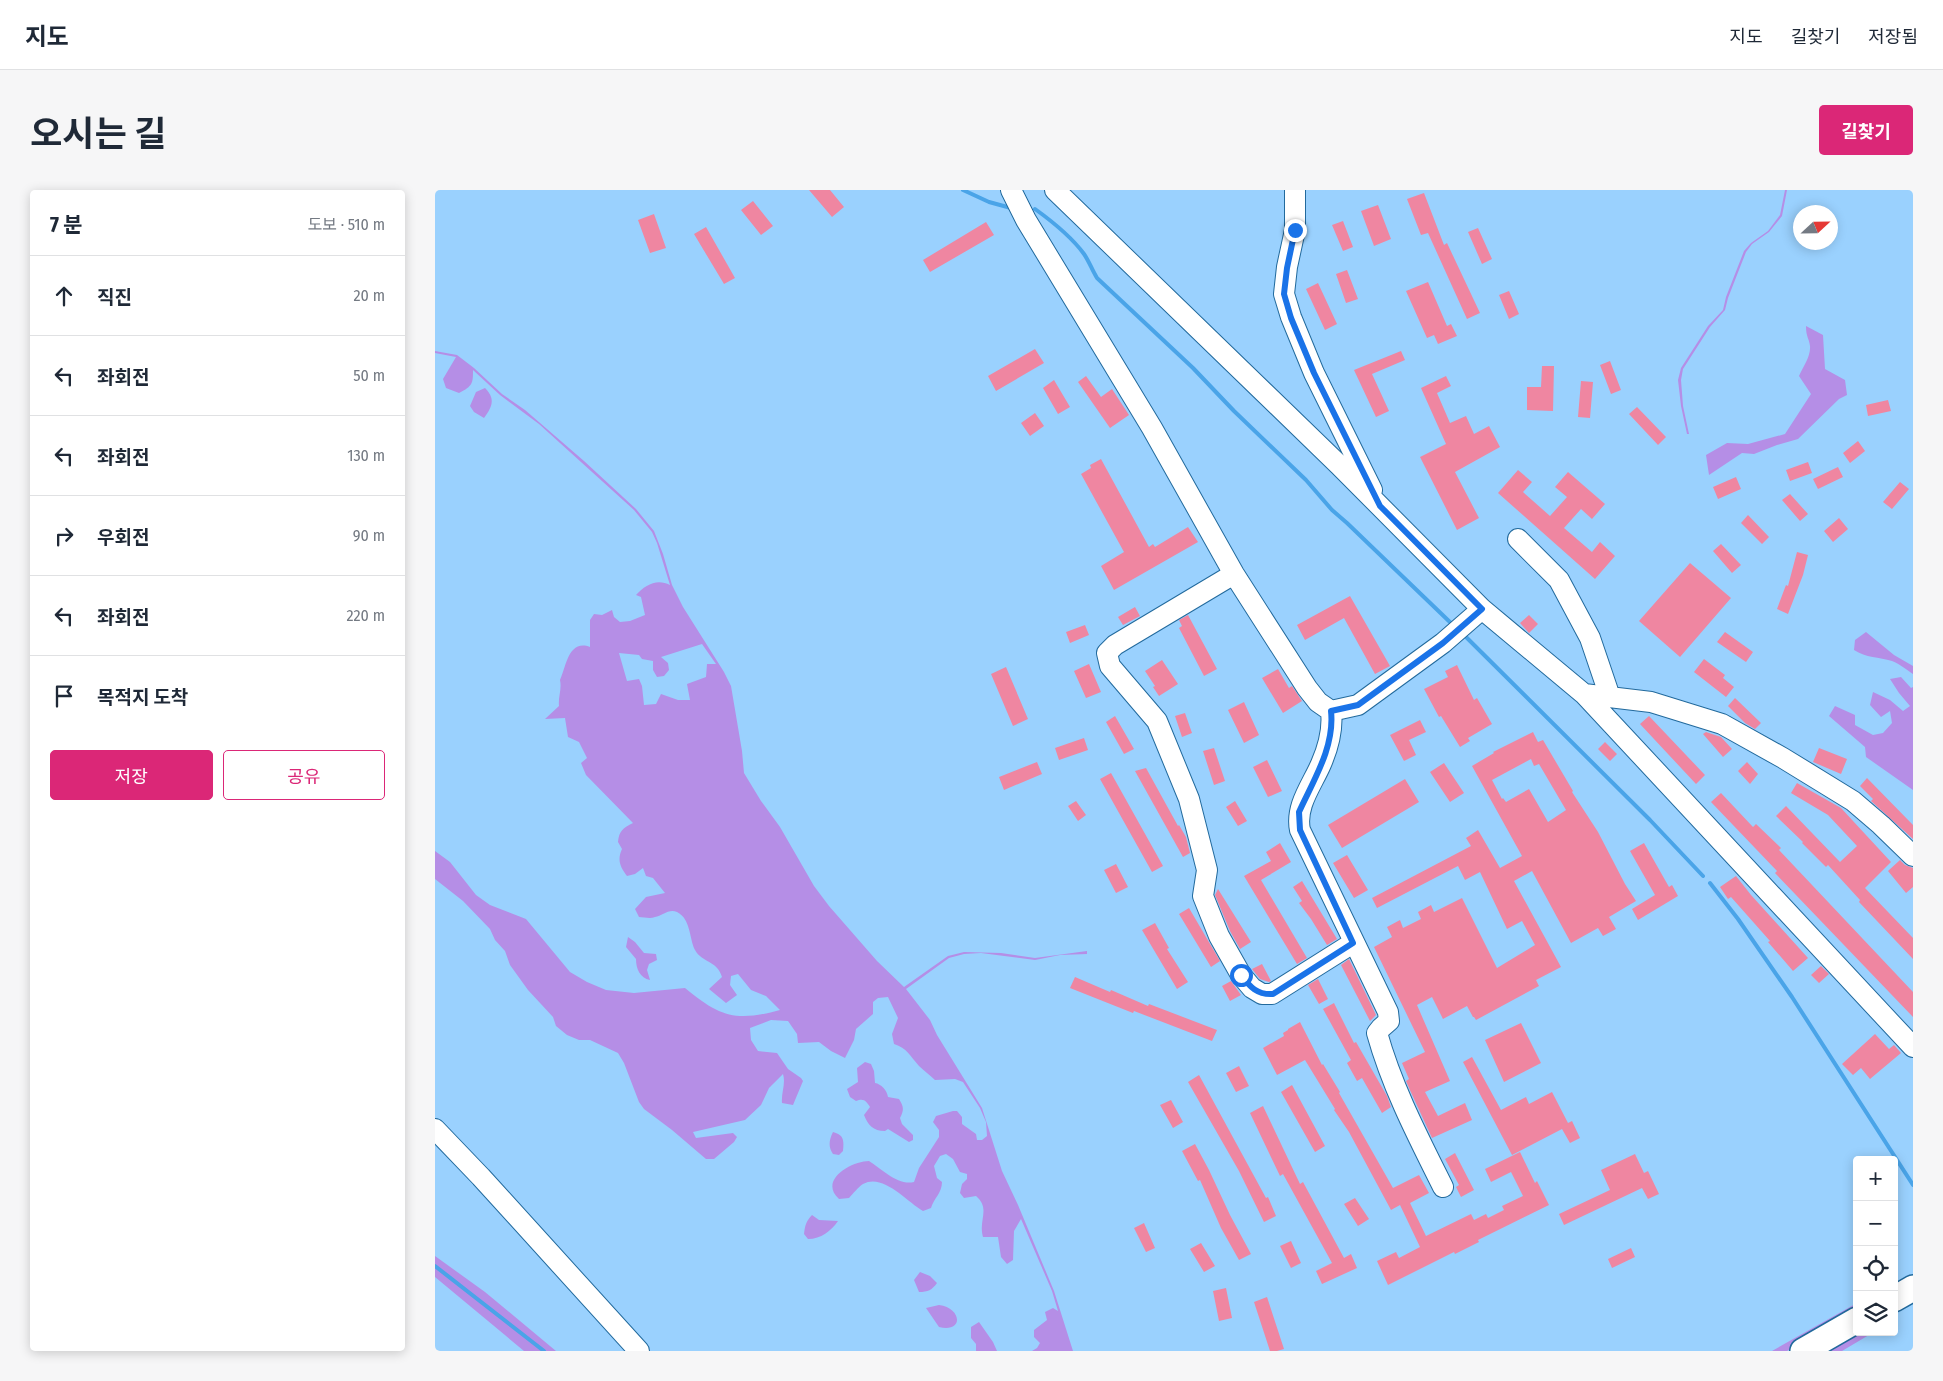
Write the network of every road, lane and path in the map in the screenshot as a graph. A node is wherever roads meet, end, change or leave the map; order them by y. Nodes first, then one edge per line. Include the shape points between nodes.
1 (1011, 190) edge
2 (1055, 190) edge
3 (1295, 190) edge
4 (1380, 506) junction
5 (1518, 539) dead end
6 (1234, 574) junction
7 (1482, 609) junction
8 (1584, 694) junction
9 (1610, 697) junction
10 (1331, 711) junction
11 (1913, 856) edge
12 (1353, 943) junction
13 (1913, 1047) edge
14 (435, 1129) edge
15 (1443, 1187) dead end
16 (1913, 1288) edge
17 (1898, 1296) edge
18 (1853, 1322) edge
19 (639, 1351) edge
20 (1803, 1351) edge

1 - 6 street
2 - 4 street
3 - 4 street via 1295,230 1284,294 1314,373
4 - 7 street
5 - 9 street via 1559,580 1590,638
6 - 10 street via 1307,688
6 - 12 street via 1115,645 1107,654 1110,666 1157,722 1198,829 1207,870 1203,896 1219,936 1252,988 1262,994 1273,994
7 - 8 street
7 - 10 street via 1443,643 1358,705
8 - 9 street
8 - 13 street
9 - 11 street via 1651,702 1722,724 1853,801
10 - 12 street via 1332,722 1322,762 1298,820
12 - 15 street via 1388,1012 1389,1021 1377,1033 1381,1047 1404,1109
14 - 19 street
16 - 17 main road
18 - 20 main road

